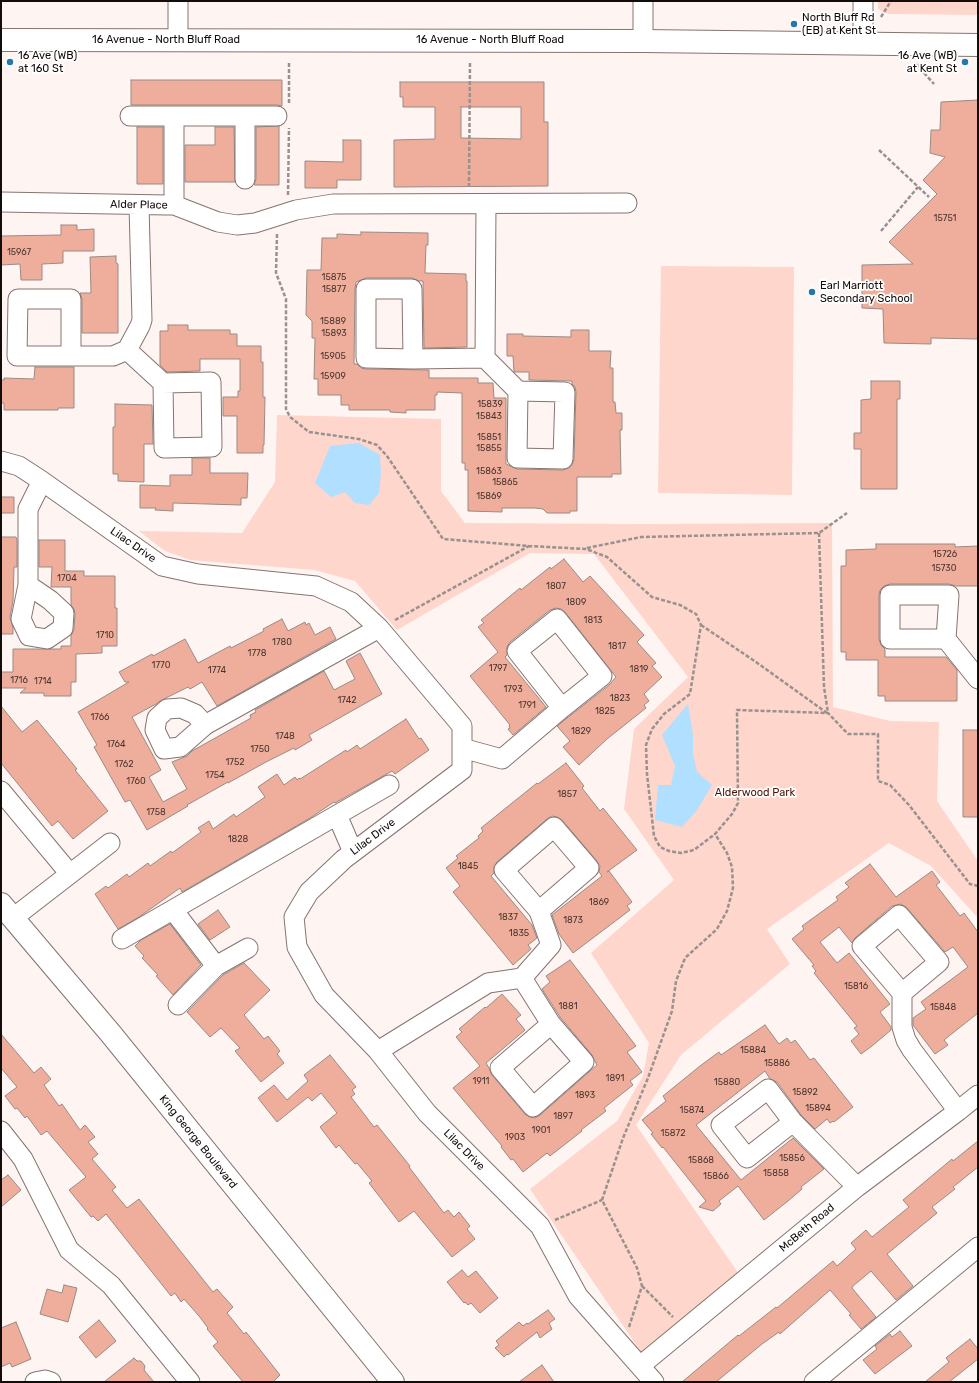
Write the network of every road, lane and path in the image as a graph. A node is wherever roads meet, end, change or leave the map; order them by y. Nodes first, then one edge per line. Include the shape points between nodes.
1 (178, 1) edge
2 (643, 1) edge
3 (863, 1) edge
4 (891, 1) edge
5 (879, 19) dead end
6 (1, 40) edge
7 (178, 41) junction
8 (643, 41) junction
9 (863, 44) junction
10 (978, 45) edge
11 (289, 62) dead end
12 (470, 62) dead end
13 (916, 64) dead end
14 (934, 84) dead end
15 (285, 115) junction
16 (130, 116) dead end
17 (174, 116) junction
18 (245, 116) junction
19 (879, 150) dead end
20 (245, 179) dead end
21 (918, 187) junction
22 (469, 192) dead end
23 (929, 197) dead end
24 (1, 202) edge
25 (627, 203) dead end
26 (486, 204) junction
27 (138, 205) junction
28 (292, 205) junction
29 (174, 206) junction
30 (881, 231) dead end
31 (277, 232) dead end
32 (127, 350) junction
33 (70, 356) dead end
34 (485, 358) junction
35 (413, 359) dead end
36 (163, 383) dead end
37 (518, 391) dead end
38 (1, 461) edge
39 (42, 481) junction
40 (847, 513) dead end
41 (819, 533) junction
42 (529, 546) junction
43 (586, 549) junction
44 (28, 585) dead end
45 (387, 624) junction
46 (701, 625) junction
47 (946, 639) dead end
48 (978, 679) edge
49 (562, 708) junction
50 (828, 713) junction
51 (206, 725) dead end
52 (462, 748) junction
53 (389, 785) dead end
54 (1, 791) edge
55 (337, 815) junction
56 (715, 834) junction
57 (110, 843) dead end
58 (353, 852) junction
59 (70, 874) junction
60 (978, 886) edge
61 (172, 910) junction
62 (539, 910) dead end
63 (7, 911) edge
64 (122, 940) dead end
65 (248, 948) dead end
66 (216, 966) junction
67 (522, 978) junction
68 (902, 993) dead end
69 (178, 1004) dead end
70 (551, 1024) dead end
71 (378, 1051) junction
72 (978, 1095) edge
73 (958, 1111) junction
74 (793, 1122) dead end
75 (1, 1131) edge
76 (857, 1187) junction
77 (602, 1200) junction
78 (555, 1220) dead end
79 (978, 1247) edge
80 (642, 1286) junction
81 (675, 1319) dead end
82 (628, 1329) dead end
83 (640, 1366) junction
84 (190, 1382) edge
85 (393, 1382) edge
86 (654, 1382) edge
87 (814, 1382) edge

1 - 7 street
2 - 8 street
3 - 9 street
4 - 5 path
6 - 7 main road, 16 Avenue - North Bluff Road
7 - 8 main road, 16 Avenue - North Bluff Road
8 - 9 main road, 16 Avenue - North Bluff Road
9 - 10 main road, 16 Avenue - North Bluff Road
11 - 15 path
12 - 22 path
13 - 14 path
15 - 18 street
15 - 28 path
16 - 17 street
17 - 18 street
17 - 29 street
18 - 20 street
19 - 21 path
21 - 23 path
21 - 30 path
24 - 27 street, Alder Place
25 - 26 street, Alder Place
26 - 28 street, Alder Place
26 - 34 street
27 - 29 street, Alder Place
27 - 32 street via 142,320
28 - 29 street, Alder Place via 255,223 237,224 218,222
31 - 42 path via 276,273 286,299 286,409 290,418 309,432 359,439 377,445 443,539
32 - 33 street via 113,356
32 - 36 street
34 - 35 street
34 - 37 street
38 - 39 street, Lilac Drive via 19,466
39 - 44 street via 28,509
39 - 45 street, Lilac Drive via 162,566 198,574 316,586 351,602
40 - 41 path
41 - 43 path via 641,537
41 - 50 path via 824,687
42 - 43 path
42 - 45 path
43 - 46 path via 607,558 652,597 680,605 696,614
45 - 51 street
45 - 52 street, Lilac Drive via 462,726
46 - 50 path
46 - 56 path via 690,694 664,714 652,729 646,746 647,774 654,836 660,847 681,853 694,850
47 - 48 street
49 - 49 street via 517,651 557,619 602,676
49 - 52 street via 502,759
50 - 56 path via 737,710 738,803
50 - 60 path via 848,734 878,734 878,781 890,785 909,805 970,884
52 - 58 street, Lilac Drive via 462,770
53 - 55 street
54 - 59 street
55 - 58 street
55 - 61 street
56 - 77 path via 728,852 732,867 733,888 727,911 717,929 685,958 676,981 672,1011
57 - 59 street
58 - 71 street, Lilac Drive via 309,892 294,917 297,947 324,995
59 - 63 street
61 - 64 street
61 - 66 street
62 - 67 street via 552,945
63 - 85 main road, King George Boulevard via 116,1040
65 - 66 street
66 - 69 street
67 - 70 street
67 - 71 street via 488,983
68 - 73 street via 902,1027 906,1040
71 - 83 street, Lilac Drive via 427,1113 540,1226 578,1296
72 - 73 street, McBeth Road
73 - 76 street, McBeth Road
74 - 76 street
75 - 84 street via 23,1159 69,1250 111,1285
76 - 83 street, McBeth Road
77 - 78 path
77 - 80 path via 637,1268
79 - 87 street
80 - 81 path
80 - 82 path
83 - 86 street, Lilac Drive

